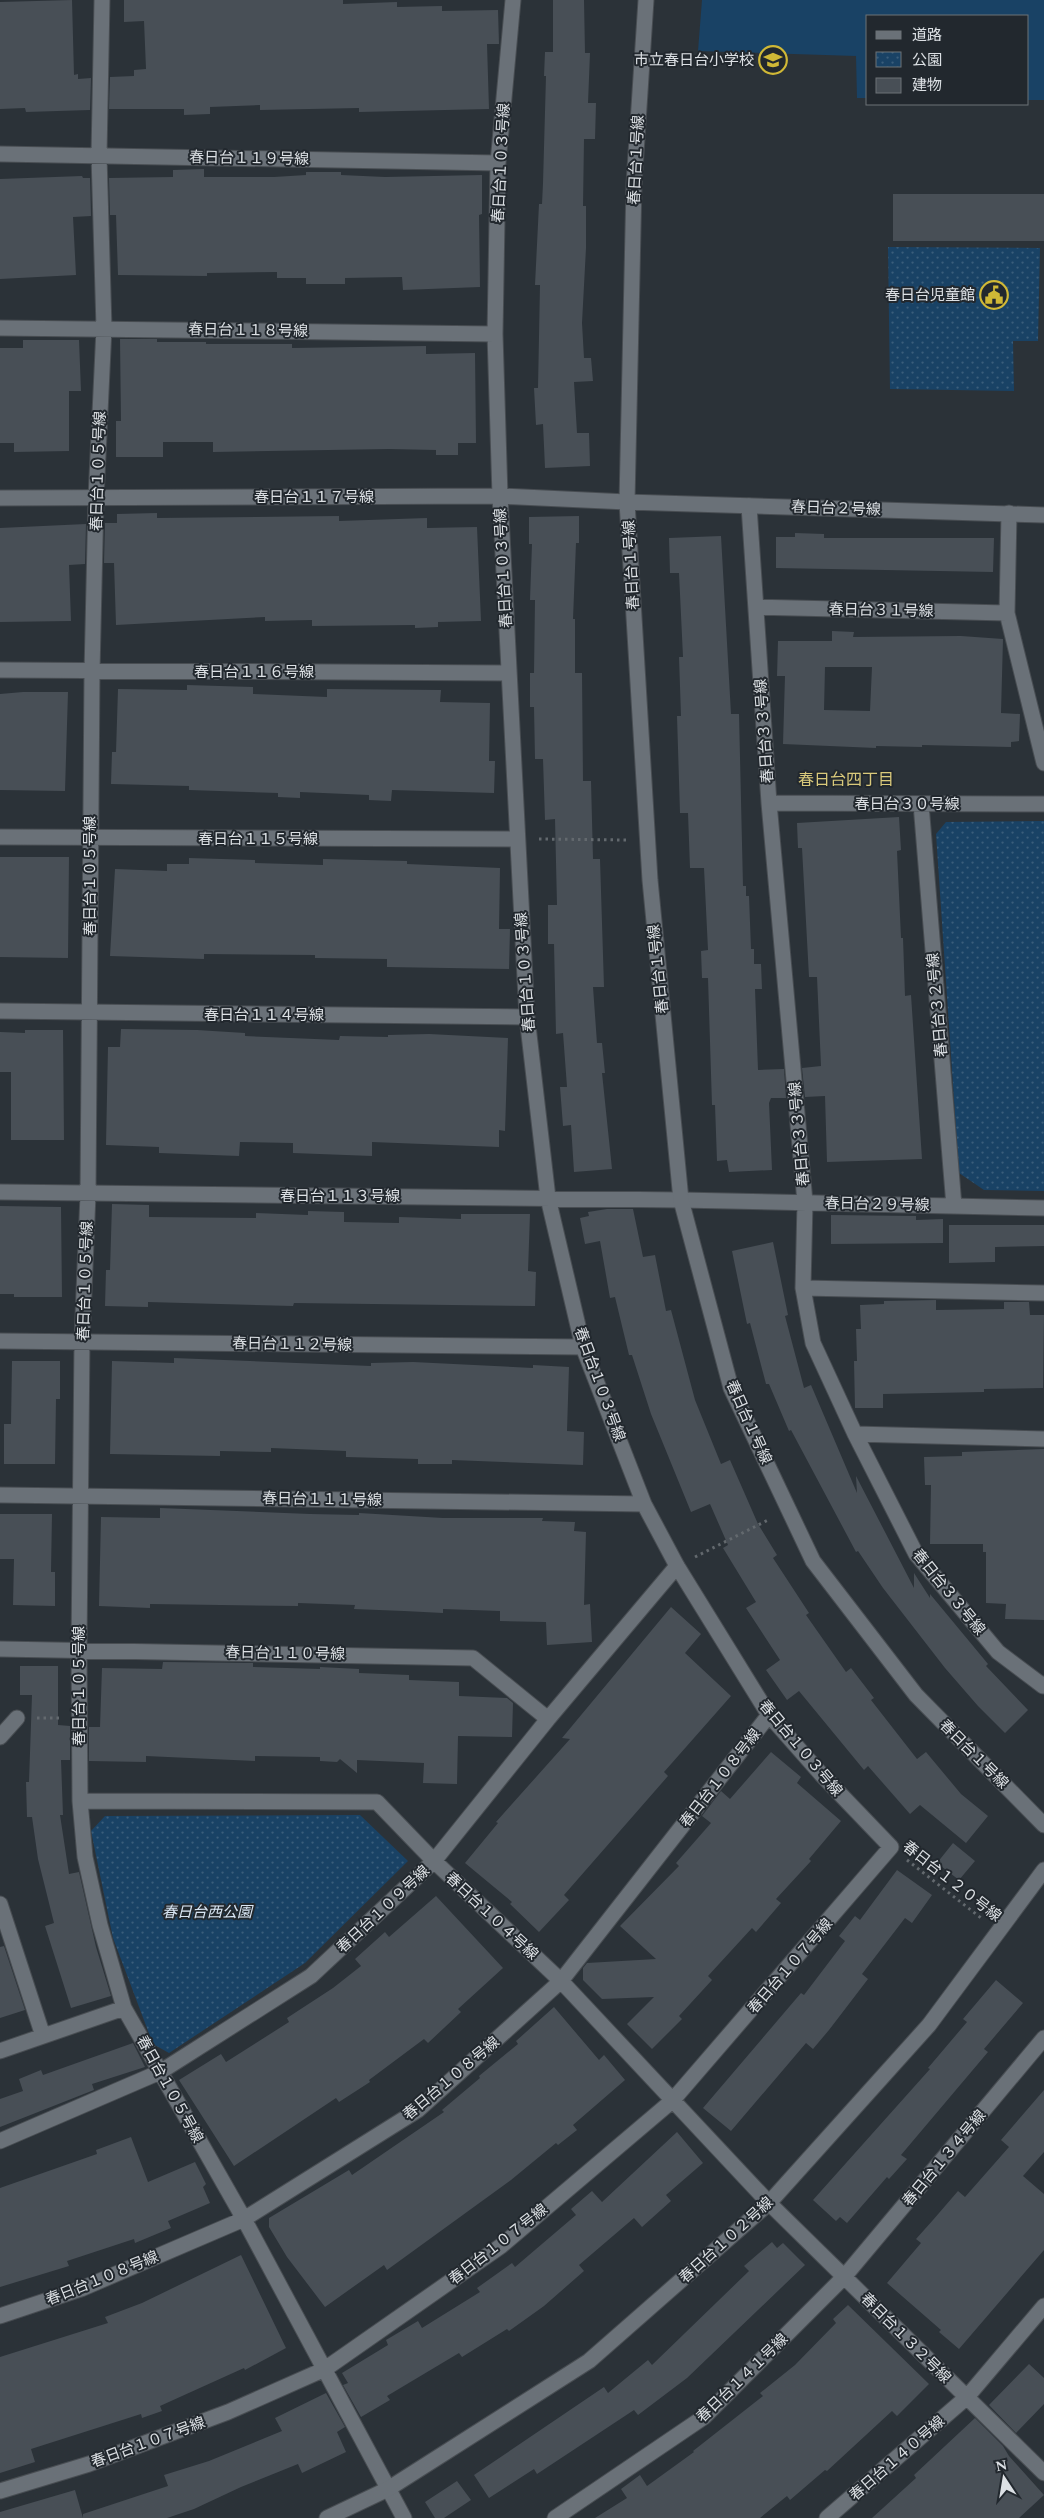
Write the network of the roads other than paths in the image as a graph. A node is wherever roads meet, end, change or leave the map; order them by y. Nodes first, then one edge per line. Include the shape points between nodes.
1 (102, 0) edge
2 (513, 0) edge
3 (646, 0) edge
4 (0, 154) edge
5 (99, 155) junction
6 (498, 163) junction
7 (0, 328) edge
8 (104, 328) junction
9 (495, 334) junction
10 (500, 496) junction
11 (0, 498) edge
12 (96, 498) junction
13 (627, 502) junction
14 (749, 506) junction
15 (1009, 513) junction
16 (1044, 515) edge
17 (756, 607) junction
18 (1008, 613) junction
19 (0, 670) edge
20 (92, 672) junction
21 (508, 673) junction
22 (1044, 763) edge
23 (770, 803) junction
24 (921, 804) junction
25 (1044, 804) edge
26 (0, 837) edge
27 (90, 838) junction
28 (516, 839) junction
29 (0, 1011) edge
30 (90, 1013) junction
31 (527, 1017) junction
32 (0, 1192) edge
33 (88, 1194) junction
34 (548, 1198) junction
35 (681, 1200) junction
36 (805, 1202) junction
37 (954, 1206) junction
38 (1044, 1208) edge
39 (803, 1288) junction
40 (1044, 1293) edge
41 (0, 1341) edge
42 (82, 1341) junction
43 (583, 1347) junction
44 (855, 1434) junction
45 (1044, 1439) edge
46 (0, 1495) edge
47 (80, 1496) junction
48 (644, 1504) junction
49 (677, 1566) junction
50 (0, 1649) edge
51 (79, 1649) junction
52 (1044, 1684) edge
53 (769, 1715) junction
54 (17, 1718) road end
55 (548, 1719) junction
56 (0, 1737) edge
57 (80, 1801) junction
58 (1044, 1825) edge
59 (891, 1847) joint
60 (434, 1861) junction
61 (1044, 1870) edge
62 (0, 1904) edge
63 (561, 1981) junction
64 (124, 2008) junction
65 (43, 2036) junction
66 (1044, 2038) edge
67 (0, 2051) edge
68 (160, 2072) junction
69 (672, 2101) junction
70 (0, 2141) edge
71 (769, 2202) junction
72 (244, 2219) junction
73 (844, 2277) junction
74 (1044, 2306) edge
75 (0, 2316) edge
76 (325, 2369) junction
77 (967, 2397) junction
78 (1044, 2473) edge
79 (388, 2489) junction
80 (0, 2491) edge
81 (327, 2518) edge
82 (404, 2518) edge
83 (555, 2518) edge
84 (827, 2518) edge

1 - 5 street, 春日台１０５号線
2 - 6 street, 春日台１０３号線
3 - 13 street, 春日台１号線 via 634,184
4 - 5 street, 春日台１１９号線
5 - 6 street, 春日台１１９号線
5 - 8 street, 春日台１０５号線
6 - 9 street, 春日台１０３号線
7 - 8 street, 春日台１１８号線
8 - 9 street, 春日台１１８号線
8 - 12 street, 春日台１０５号線
9 - 10 street, 春日台１０３号線
10 - 12 street, 春日台１１７号線
10 - 13 street, 春日台１１７号線
10 - 21 street, 春日台１０３号線
11 - 12 street, 春日台１１７号線
12 - 20 street, 春日台１０５号線
13 - 14 street, 春日台２号線
13 - 35 street, 春日台１号線 via 648,840
14 - 15 street, 春日台２号線
14 - 17 street, 春日台３３号線
15 - 16 street, 春日台２号線
15 - 18 street
17 - 18 street, 春日台３１号線
17 - 23 street, 春日台３３号線
18 - 22 street
19 - 20 street, 春日台１１６号線
20 - 21 street, 春日台１１６号線
20 - 27 street, 春日台１０５号線
21 - 28 street, 春日台１０３号線
23 - 24 street, 春日台３０号線
23 - 36 street, 春日台３３号線
24 - 25 street, 春日台３０号線
24 - 37 street, 春日台３２号線
26 - 27 street, 春日台１１５号線
27 - 28 street, 春日台１１５号線
27 - 30 street, 春日台１０５号線
28 - 31 street, 春日台１０３号線
29 - 30 street, 春日台１１４号線
30 - 31 street, 春日台１１４号線
30 - 33 street, 春日台１０５号線
31 - 34 street, 春日台１０３号線
32 - 33 street, 春日台１１３号線
33 - 34 street, 春日台１１３号線
33 - 42 street, 春日台１０５号線
34 - 35 street, 春日台１１３号線
34 - 43 street, 春日台１０３号線
35 - 36 street, 春日台２９号線
35 - 58 street, 春日台１号線 via 731,1388 813,1561 916,1695
36 - 37 street, 春日台２９号線
36 - 39 street, 春日台３３号線
37 - 38 street, 春日台２９号線
39 - 40 street
39 - 44 street, 春日台３３号線 via 813,1343
41 - 42 street, 春日台１１２号線
42 - 43 street, 春日台１１２号線
42 - 47 street, 春日台１０５号線
43 - 48 street, 春日台１０３号線
44 - 45 street
44 - 52 street, 春日台３３号線 via 916,1554 998,1652
46 - 47 street, 春日台１１１号線
47 - 48 street, 春日台１１１号線
47 - 51 street, 春日台１０５号線
48 - 49 street, 春日台１０３号線
49 - 53 street, 春日台１０３号線
49 - 55 street, 春日台１０９号線
50 - 51 street, 春日台１１０号線
51 - 55 street, 春日台１１０号線 via 473,1658
51 - 57 street, 春日台１０５号線
53 - 59 street, 春日台１０３号線
53 - 63 street, 春日台１０８号線
54 - 56 street
55 - 60 street, 春日台１０９号線
57 - 60 street, 春日台１０４号線 via 377,1802
57 - 64 street, 春日台１０５号線 via 85,1857
59 - 69 street, 春日台１０７号線
60 - 63 street, 春日台１０４号線
60 - 68 street, 春日台１０９号線 via 311,1976
61 - 71 street, 春日台１０２号線 via 929,2025
62 - 65 street
63 - 69 street, 春日台１０４号線
63 - 72 street, 春日台１０８号線 via 418,2110
64 - 65 street
64 - 68 street, 春日台１０５号線
65 - 67 street
66 - 73 street, 春日台１３４号線
68 - 70 street, 春日台１０９号線
68 - 72 street, 春日台１０５号線
69 - 71 street, 春日台１０４号線
69 - 76 street, 春日台１０７号線 via 501,2246
71 - 73 street, 春日台１３２号線
71 - 79 street, 春日台１０２号線 via 589,2361
72 - 75 street, 春日台１０８号線 via 81,2289
72 - 76 street, 春日台１０５号線
73 - 77 street, 春日台１３２号線
73 - 83 street, 春日台１４１号線 via 704,2417
74 - 77 street, 春日台１４０号線
76 - 79 street, 春日台１０５号線
76 - 80 street, 春日台１０７号線 via 209,2419 89,2464
77 - 78 street, 春日台１３２号線
77 - 84 street, 春日台１４０号線
79 - 81 street, 春日台１０２号線
79 - 82 street, 春日台１０５号線

